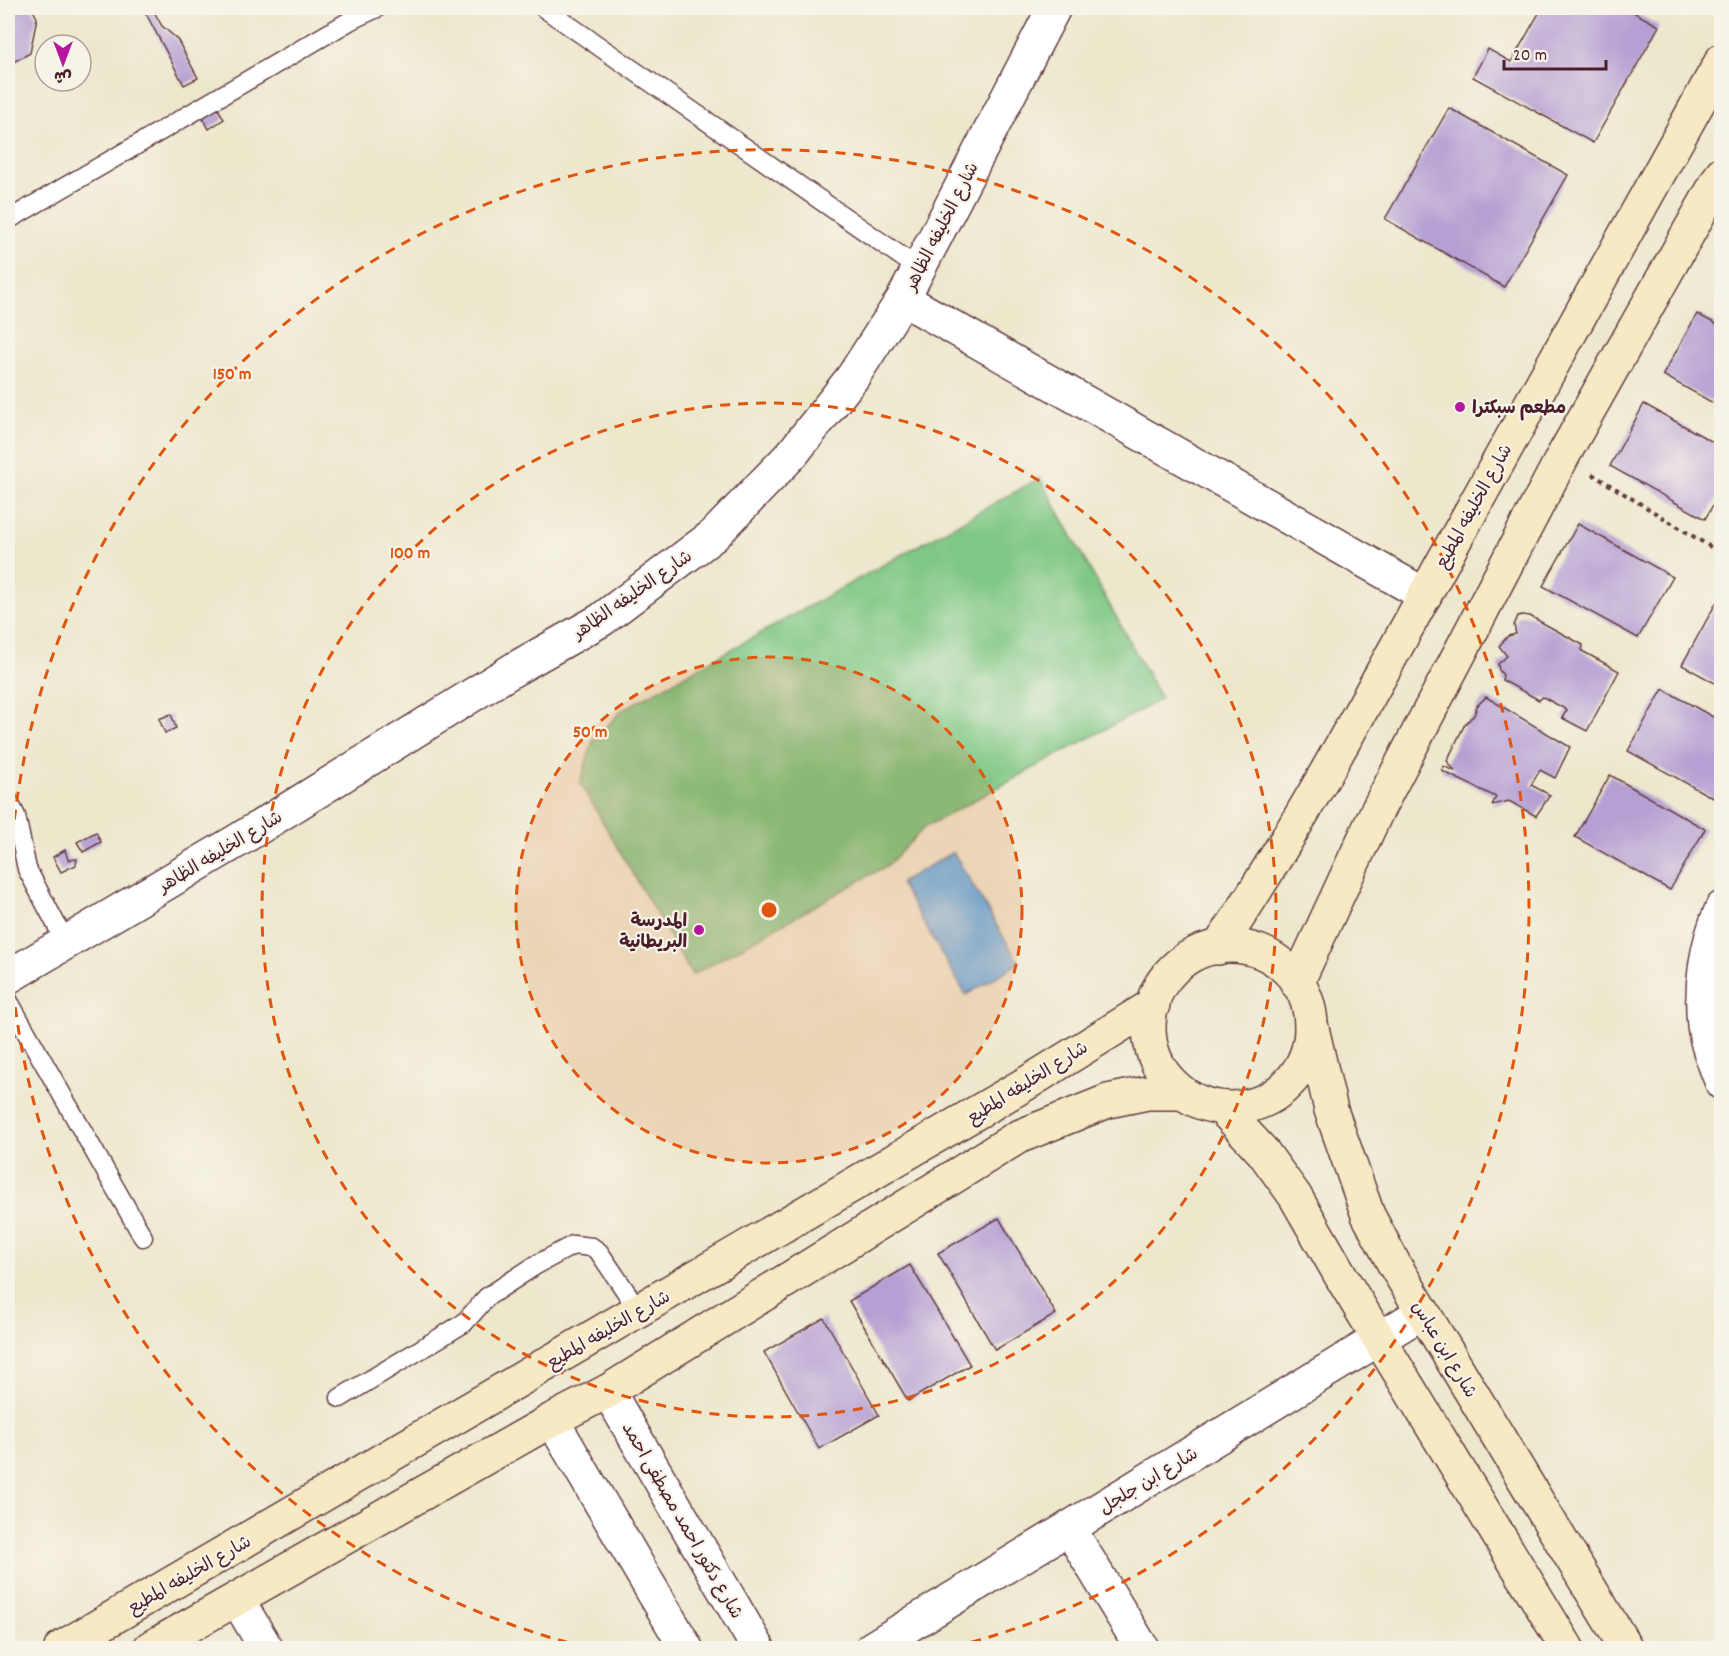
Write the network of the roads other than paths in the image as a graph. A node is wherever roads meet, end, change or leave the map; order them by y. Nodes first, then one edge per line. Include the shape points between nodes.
1 (377, 8) edge
2 (544, 8) edge
3 (1054, 8) edge
4 (1722, 60) edge
5 (1722, 173) edge
6 (8, 220) edge
7 (918, 268) junction
8 (903, 299) junction
9 (1425, 594) junction
10 (8, 800) edge
11 (8, 852) edge
12 (27, 869) junction
13 (1722, 908) edge
14 (66, 943) junction
15 (1218, 948) junction
16 (8, 976) edge
17 (1297, 983) junction
18 (8, 1000) edge
19 (1153, 1005) junction
20 (1312, 1028) junction
21 (1722, 1083) edge
22 (1182, 1093) junction
23 (1223, 1109) junction
24 (143, 1237) dead end
25 (639, 1311) junction
26 (1423, 1312) junction
27 (1380, 1338) junction
28 (608, 1391) junction
29 (340, 1398) dead end
30 (552, 1420) junction
31 (1069, 1528) junction
32 (237, 1599) junction
33 (61, 1648) edge
34 (150, 1648) edge
35 (266, 1648) edge
36 (686, 1648) edge
37 (758, 1648) edge
38 (872, 1648) edge
39 (1142, 1648) edge
40 (1567, 1648) edge
41 (1626, 1648) edge

1 - 6 lane
2 - 7 lane
3 - 7 street, شارع الخليفه الظاهر
4 - 9 street, شارع الخليفه المطيع
5 - 17 street via 1563,456 1376,813
7 - 8 street, شارع الخليفه الظاهر
8 - 9 street
8 - 14 street, شارع الخليفه الظاهر via 852,378 792,453 714,535 601,620
9 - 15 street, شارع الخليفه المطيع via 1320,786
10 - 12 lane via 16,816
11 - 12 lane
12 - 14 lane
13 - 21 street via 1703,976 1704,1027
14 - 16 street, شارع الخليفه الظاهر
15 - 17 street via 1237,946 1266,954 1291,973
15 - 19 street via 1186,959 1169,974
17 - 20 street via 1307,999
18 - 24 lane
19 - 22 street via 1150,1043 1161,1071
19 - 25 street, شارع الخليفه المطيع
20 - 23 street via 1308,1054 1295,1078 1275,1096 1250,1106
20 - 26 street, شارع ابن عباس via 1332,1110 1368,1215
22 - 23 street
22 - 28 street via 1107,1101 1018,1137
23 - 27 street via 1263,1152 1295,1196
25 - 29 lane via 599,1252 592,1247 573,1245 487,1297 464,1323
25 - 33 street, شارع الخليفه المطيع
26 - 27 street, شارع ابن جلجل
26 - 41 street, شارع ابن عباس
27 - 31 street, شارع ابن جلجل
27 - 40 street
28 - 30 street
28 - 37 street, شارع دكتور احمد مصطفى احمد
30 - 32 street
30 - 36 street
31 - 38 street, شارع ابن جلجل
31 - 39 street
32 - 34 street
32 - 35 street

